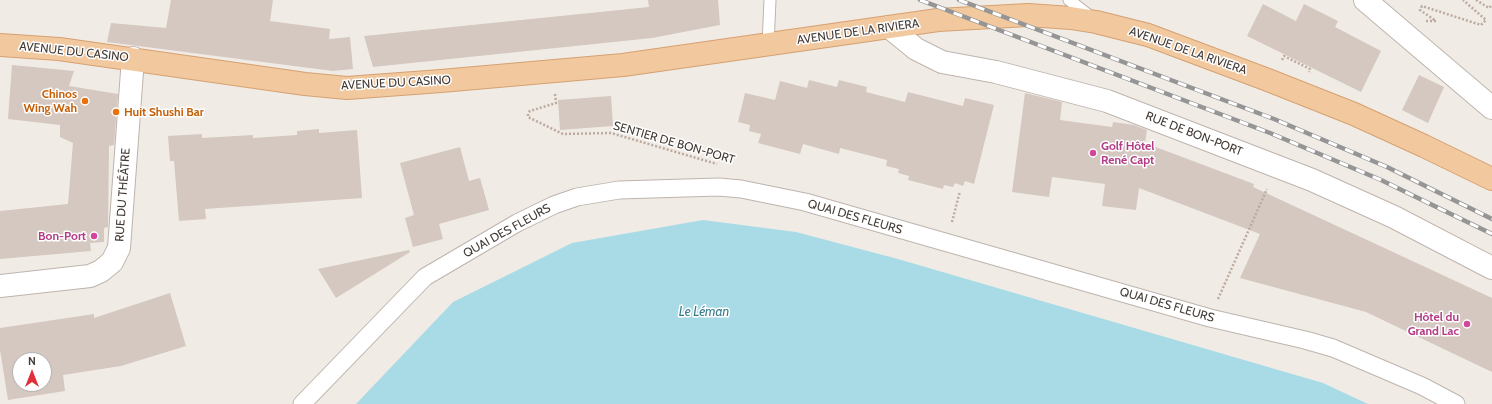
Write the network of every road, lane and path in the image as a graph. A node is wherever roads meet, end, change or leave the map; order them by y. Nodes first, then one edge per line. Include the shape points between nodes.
1 (770, 0) edge
2 (1070, 0) edge
3 (1365, 0) edge
4 (1463, 0) edge
5 (1476, 0) edge
6 (1492, 5) edge
7 (1388, 20) junction
8 (1096, 22) junction
9 (889, 27) junction
10 (0, 45) edge
11 (768, 45) junction
12 (1284, 56) dead end
13 (133, 58) junction
14 (1310, 69) dead end
15 (554, 70) junction
16 (1492, 108) edge
17 (718, 165) dead end
18 (1277, 166) junction
19 (1492, 179) edge
20 (960, 191) dead end
21 (946, 243) junction
22 (1492, 268) edge
23 (0, 286) edge
24 (1222, 290) dead end
25 (302, 404) edge
26 (1456, 404) edge

1 - 11 lane
2 - 8 lane
3 - 7 street
4 - 7 path via 1486,20 1481,25 1422,6 1420,10 1436,21
5 - 6 path via 1489,8
7 - 16 street
8 - 9 main road, AVENUE DE LA RIVIERA via 1028,15 938,20
8 - 19 main road, AVENUE DE LA RIVIERA via 1148,35 1308,96 1424,146
9 - 11 main road, AVENUE DE LA RIVIERA
9 - 18 street, RUE DE BON-PORT via 916,49 942,62 996,72 1107,101
10 - 13 main road, AVENUE DU CASINO
11 - 15 main road, AVENUE DU CASINO via 623,64
12 - 14 path
13 - 15 main road, AVENUE DU CASINO via 347,88
13 - 23 street, RUE DU THÉÂTRE via 119,248 112,262 90,276
15 - 17 path, SENTIER DE BON-PORT via 556,103 530,111 529,118 563,134 611,133
18 - 22 street, RUE DE BON-PORT via 1394,217
18 - 24 path
20 - 21 path
21 - 25 street, QUAI DES FLEURS via 805,202 741,189 719,187 619,190 577,197 517,223 425,277
21 - 26 street, QUAI DES FLEURS via 1210,318 1333,348 1422,386

